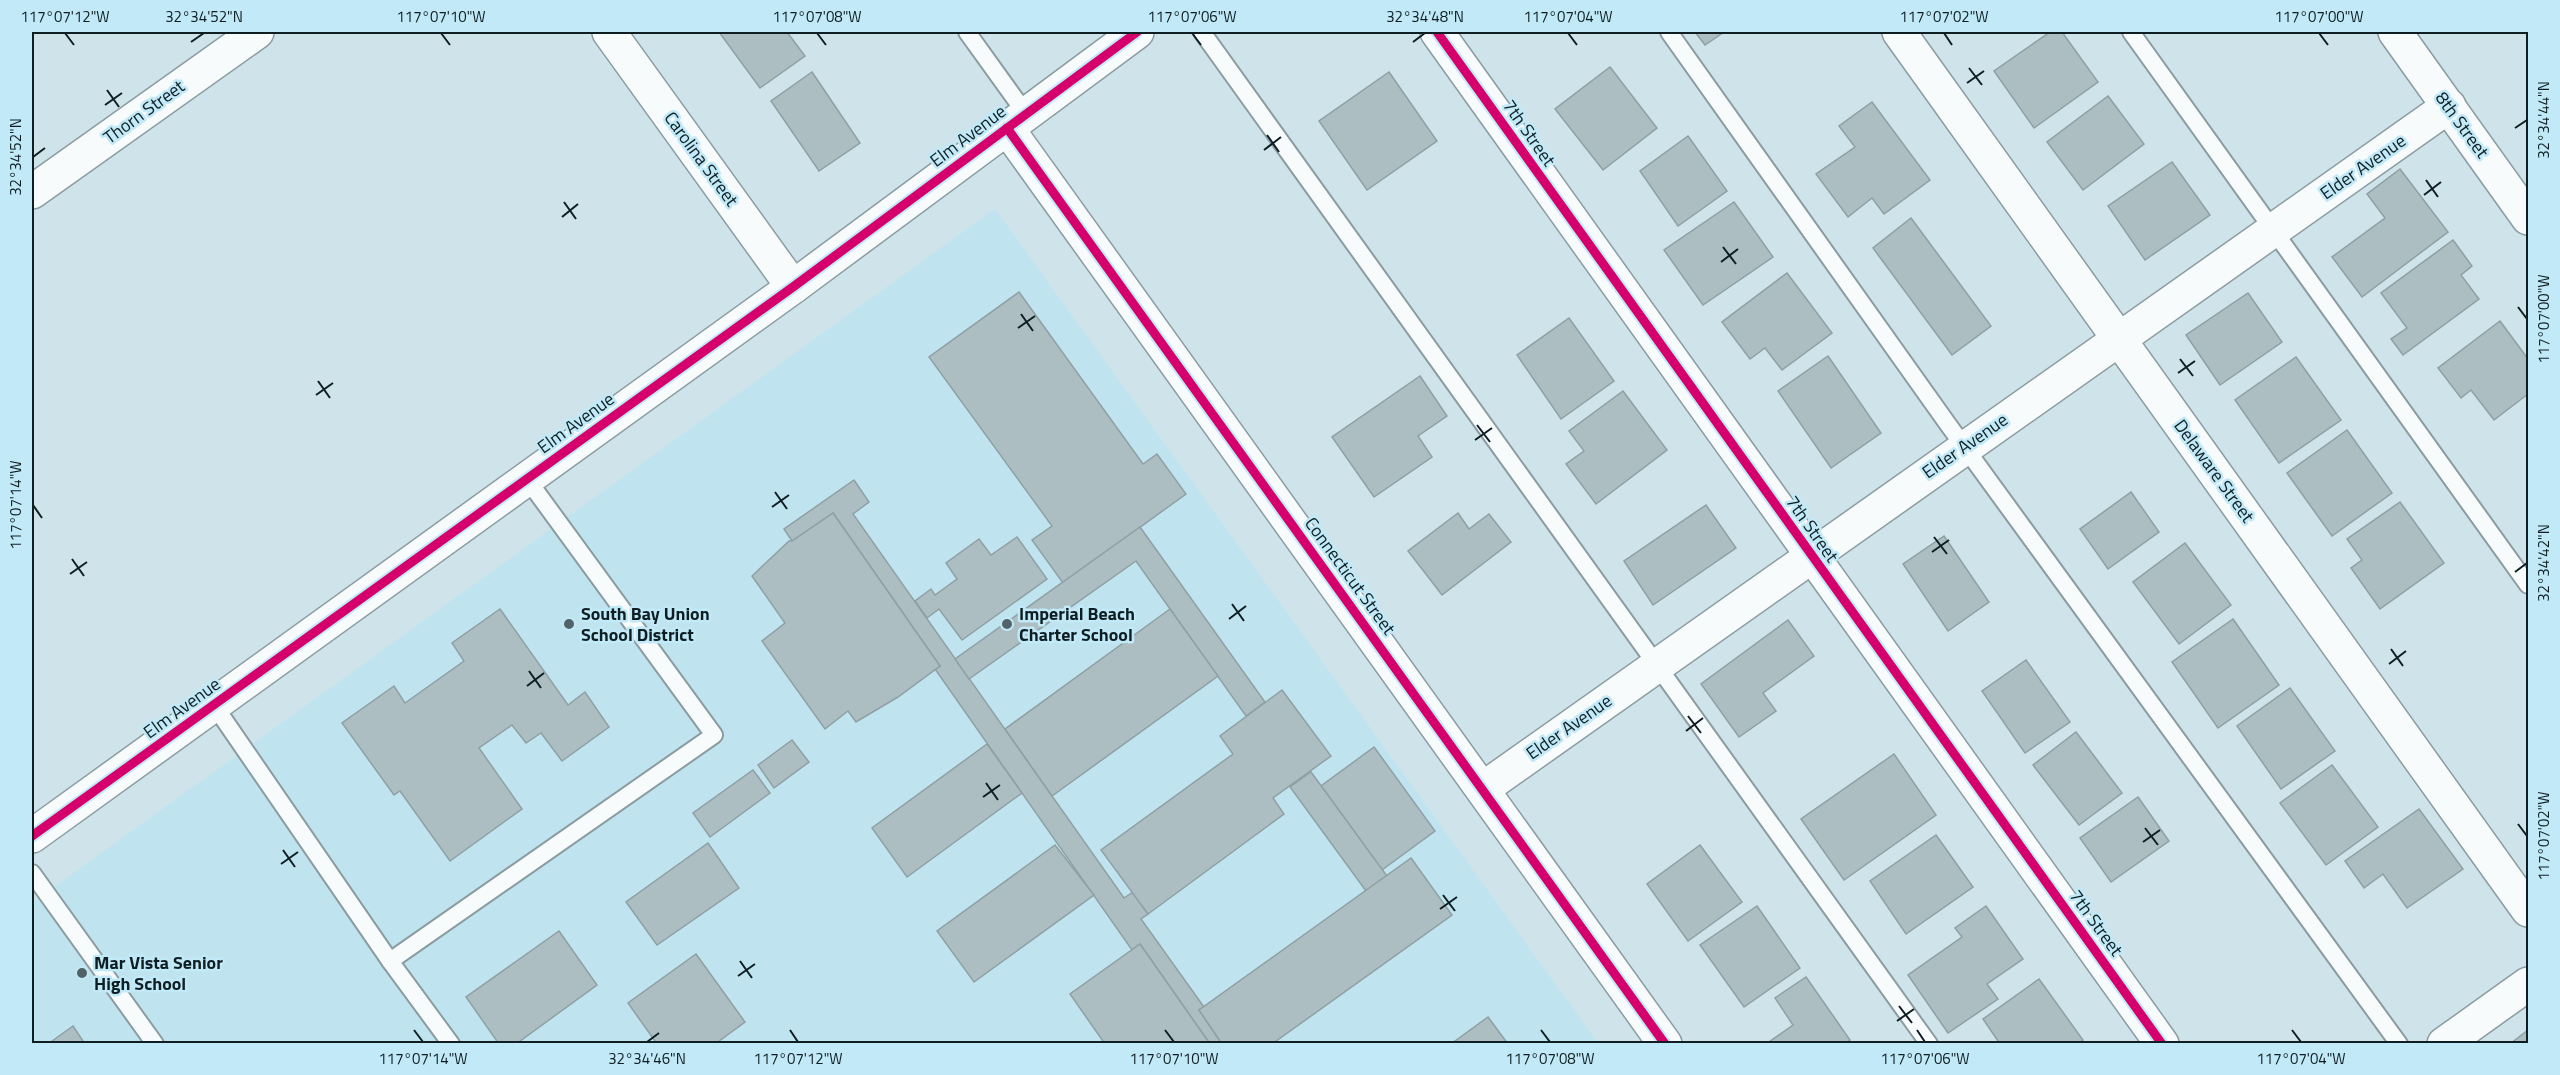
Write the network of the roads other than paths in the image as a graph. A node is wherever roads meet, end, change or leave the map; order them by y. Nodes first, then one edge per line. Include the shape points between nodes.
1 (257, 32) edge
2 (609, 32) edge
3 (967, 32) edge
4 (1137, 32) edge
5 (1202, 32) edge
6 (1437, 32) edge
7 (1669, 32) edge
8 (1899, 32) edge
9 (2131, 32) edge
10 (2395, 32) edge
11 (2449, 106) junction
12 (1016, 121) junction
13 (32, 192) edge
14 (2529, 218) edge
15 (2274, 229) junction
16 (793, 287) junction
17 (2119, 338) junction
18 (1964, 447) junction
19 (527, 479) junction
20 (1811, 556) junction
21 (2529, 585) edge
22 (1657, 664) junction
23 (214, 705) junction
24 (1484, 788) junction
25 (32, 836) edge
26 (32, 873) edge
27 (2529, 910) edge
28 (390, 961) junction
29 (2529, 984) edge
30 (155, 1044) edge
31 (451, 1044) edge
32 (1665, 1044) edge
33 (1929, 1044) edge
34 (2162, 1044) edge
35 (2399, 1044) edge
36 (2444, 1044) edge

1 - 13 street, Thorn Street
2 - 16 street, Carolina Street
3 - 12 lane
4 - 12 street, Elm Avenue
5 - 22 lane
6 - 20 street, 7th Street
7 - 18 lane
8 - 17 street, Delaware Street
9 - 15 lane
10 - 11 street, 8th Street
11 - 14 street, 8th Street
11 - 15 street, Elder Avenue
12 - 16 street, Elm Avenue
12 - 24 street, Connecticut Street
15 - 17 street, Elder Avenue
15 - 21 lane
16 - 19 street, Elm Avenue
17 - 18 street, Elder Avenue
17 - 27 street, Delaware Street
18 - 20 street, Elder Avenue
18 - 35 lane
19 - 23 street, Elm Avenue
19 - 28 lane via 714,735
20 - 22 street, Elder Avenue
20 - 34 street, 7th Street
22 - 24 street, Elder Avenue
22 - 33 lane
23 - 25 street, Elm Avenue
23 - 28 lane
24 - 32 street, Connecticut Street
26 - 30 lane
28 - 31 lane
29 - 36 street

